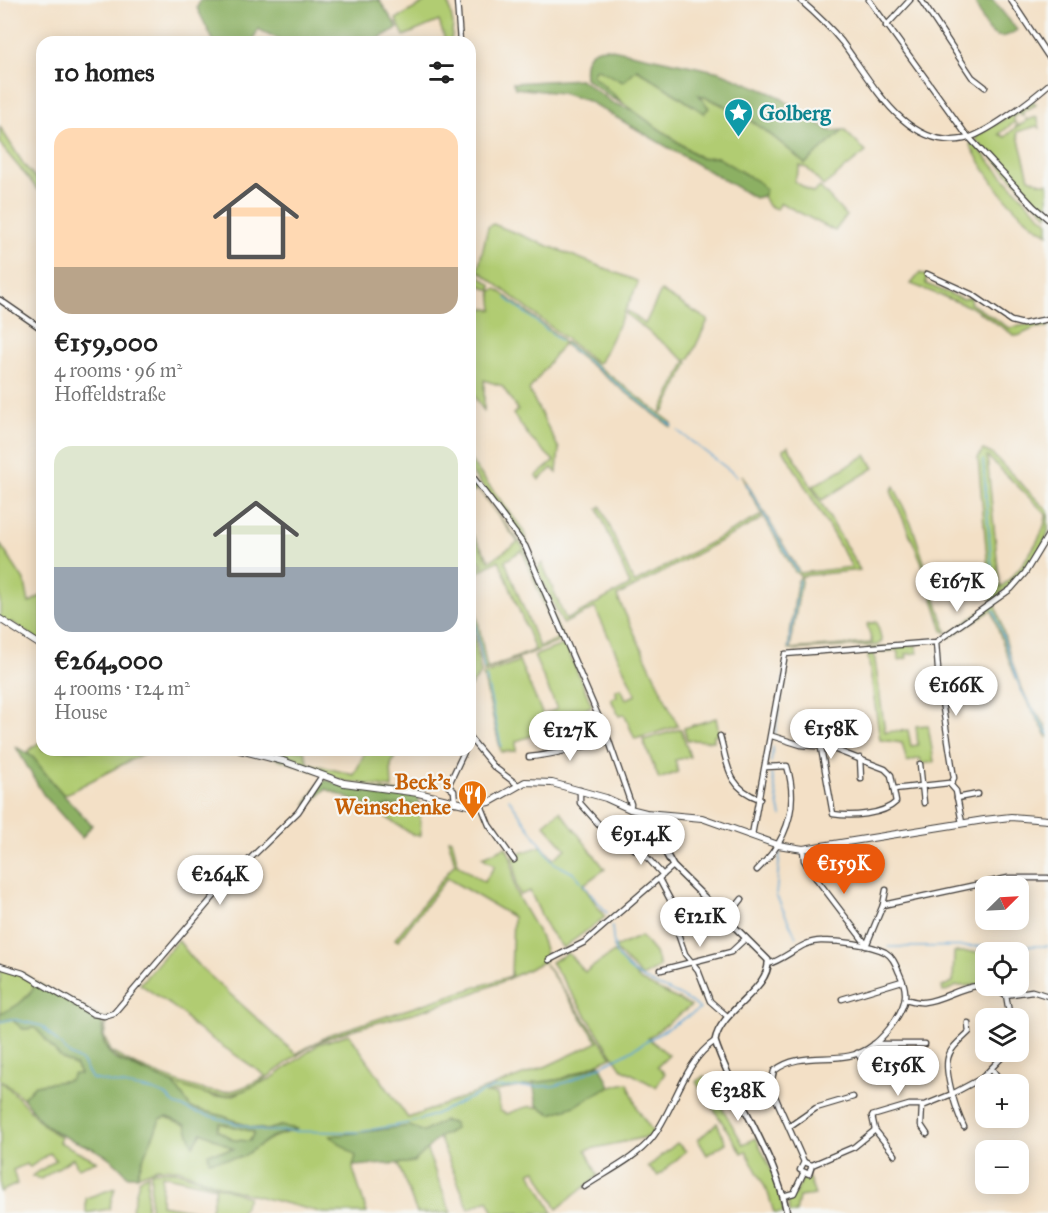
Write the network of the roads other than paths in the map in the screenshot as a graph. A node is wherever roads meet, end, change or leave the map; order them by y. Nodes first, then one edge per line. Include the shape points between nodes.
1 (457, 0) edge
2 (800, 0) edge
3 (869, 0) edge
4 (910, 0) edge
5 (921, 0) edge
6 (1011, 0) edge
7 (886, 26) junction
8 (460, 36) edge
9 (1048, 56) edge
10 (1048, 85) edge
11 (985, 87) dead end
12 (970, 136) junction
13 (1048, 219) edge
14 (927, 274) dead end
15 (1, 300) edge
16 (1048, 319) edge
17 (36, 325) edge
18 (476, 481) edge
19 (1048, 535) edge
20 (0, 619) edge
21 (36, 642) edge
22 (936, 642) junction
23 (720, 736) dead end
24 (771, 736) junction
25 (609, 741) junction
26 (476, 748) edge
27 (821, 748) junction
28 (263, 756) edge
29 (462, 756) edge
30 (529, 757) dead end
31 (860, 758) junction
32 (920, 764) dead end
33 (766, 767) junction
34 (322, 776) junction
35 (861, 779) dead end
36 (923, 784) junction
37 (951, 784) junction
38 (519, 785) junction
39 (894, 789) junction
40 (580, 790) junction
41 (978, 794) dead end
42 (760, 798) junction
43 (957, 798) junction
44 (455, 803) junction
45 (924, 803) dead end
46 (481, 805) junction
47 (630, 809) junction
48 (647, 816) junction
49 (1048, 820) edge
50 (962, 824) junction
51 (752, 835) junction
52 (778, 844) junction
53 (629, 845) junction
54 (803, 849) junction
55 (514, 860) dead end
56 (673, 866) junction
57 (757, 870) dead end
58 (868, 876) dead end
59 (661, 877) junction
60 (816, 878) junction
61 (1048, 878) edge
62 (886, 890) dead end
63 (742, 899) dead end
64 (883, 905) junction
65 (726, 919) junction
66 (746, 938) junction
67 (866, 945) junction
68 (549, 960) dead end
69 (689, 961) junction
70 (768, 964) junction
71 (0, 966) edge
72 (661, 970) dead end
73 (902, 981) junction
74 (975, 987) edge
75 (1029, 991) edge
76 (1048, 996) edge
77 (842, 999) dead end
78 (905, 999) junction
79 (727, 1016) junction
80 (968, 1023) dead end
81 (715, 1041) junction
82 (874, 1044) junction
83 (925, 1044) dead end
84 (857, 1053) junction
85 (998, 1062) edge
86 (893, 1068) dead end
87 (992, 1069) junction
88 (996, 1074) edge
89 (952, 1094) junction
90 (854, 1097) dead end
91 (922, 1106) junction
92 (790, 1126) junction
93 (964, 1127) dead end
94 (875, 1130) junction
95 (927, 1134) dead end
96 (895, 1155) dead end
97 (804, 1162) junction
98 (812, 1166) junction
99 (803, 1174) junction
100 (584, 1187) dead end
101 (783, 1196) junction
102 (787, 1213) edge

1 - 8 street
2 - 12 street via 841,41 892,109 912,126 936,137
3 - 7 street
4 - 7 street
5 - 11 street via 972,77
6 - 9 street
7 - 12 street
10 - 12 street via 1033,99
12 - 13 street
14 - 16 street via 973,295 1011,321 1023,324
15 - 17 street
18 - 25 street via 525,546
19 - 22 street via 1015,585
20 - 21 main road
22 - 24 street via 785,654
22 - 37 street via 954,778
23 - 42 street via 733,780 744,792
24 - 27 street
24 - 33 street
25 - 30 street via 551,756
25 - 47 street
26 - 38 street
27 - 31 street
27 - 39 street via 833,814 880,810 896,802
28 - 34 main road
29 - 44 street via 448,786 454,792
31 - 35 street
31 - 39 street via 888,771
32 - 36 street
33 - 42 street
33 - 52 street via 787,766 793,804
34 - 44 main road
34 - 71 street via 298,812 227,881 114,1013 93,1014 23,973
36 - 37 street
36 - 39 street
36 - 45 street
37 - 43 street
38 - 40 main road via 541,781
38 - 46 main road
40 - 47 main road
40 - 53 street via 580,803 594,820 611,838
41 - 43 street
42 - 51 street
43 - 50 street
44 - 46 main road
46 - 55 street via 489,825
47 - 48 main road
48 - 51 main road via 702,818
48 - 53 street
48 - 56 street
49 - 50 main road via 1011,817
50 - 54 main road
51 - 52 main road
52 - 54 main road
52 - 57 street via 775,853
53 - 59 street via 648,856
54 - 60 street via 804,860
56 - 59 street
56 - 65 street
58 - 60 street via 833,873
59 - 68 street via 585,942
59 - 69 street
60 - 67 street
61 - 64 street via 1008,878
62 - 64 street
63 - 65 street
64 - 67 street
65 - 66 street
66 - 69 street via 731,952
66 - 70 street
67 - 70 street via 821,940
67 - 73 street via 887,953
69 - 72 street
69 - 79 street via 698,970 710,1001
70 - 79 street via 765,975
73 - 77 street
73 - 78 street
74 - 78 street via 924,1002
75 - 76 street
78 - 82 street
79 - 81 street
80 - 89 street via 969,1032 948,1056
81 - 100 street via 708,1045 662,1124 644,1147
81 - 101 street
82 - 83 street
82 - 84 street
84 - 86 street via 868,1068
84 - 92 street via 839,1059 798,1059 774,1071 773,1092
85 - 87 street
87 - 88 street
87 - 89 street
89 - 91 street
89 - 93 street
90 - 92 street via 816,1108
91 - 94 street via 909,1105 872,1116
91 - 95 street via 921,1125
92 - 97 street
94 - 96 street
94 - 98 street via 854,1147
97 - 98 street
97 - 99 street via 800,1168
98 - 99 street via 811,1173
99 - 101 street via 794,1193
101 - 102 street

